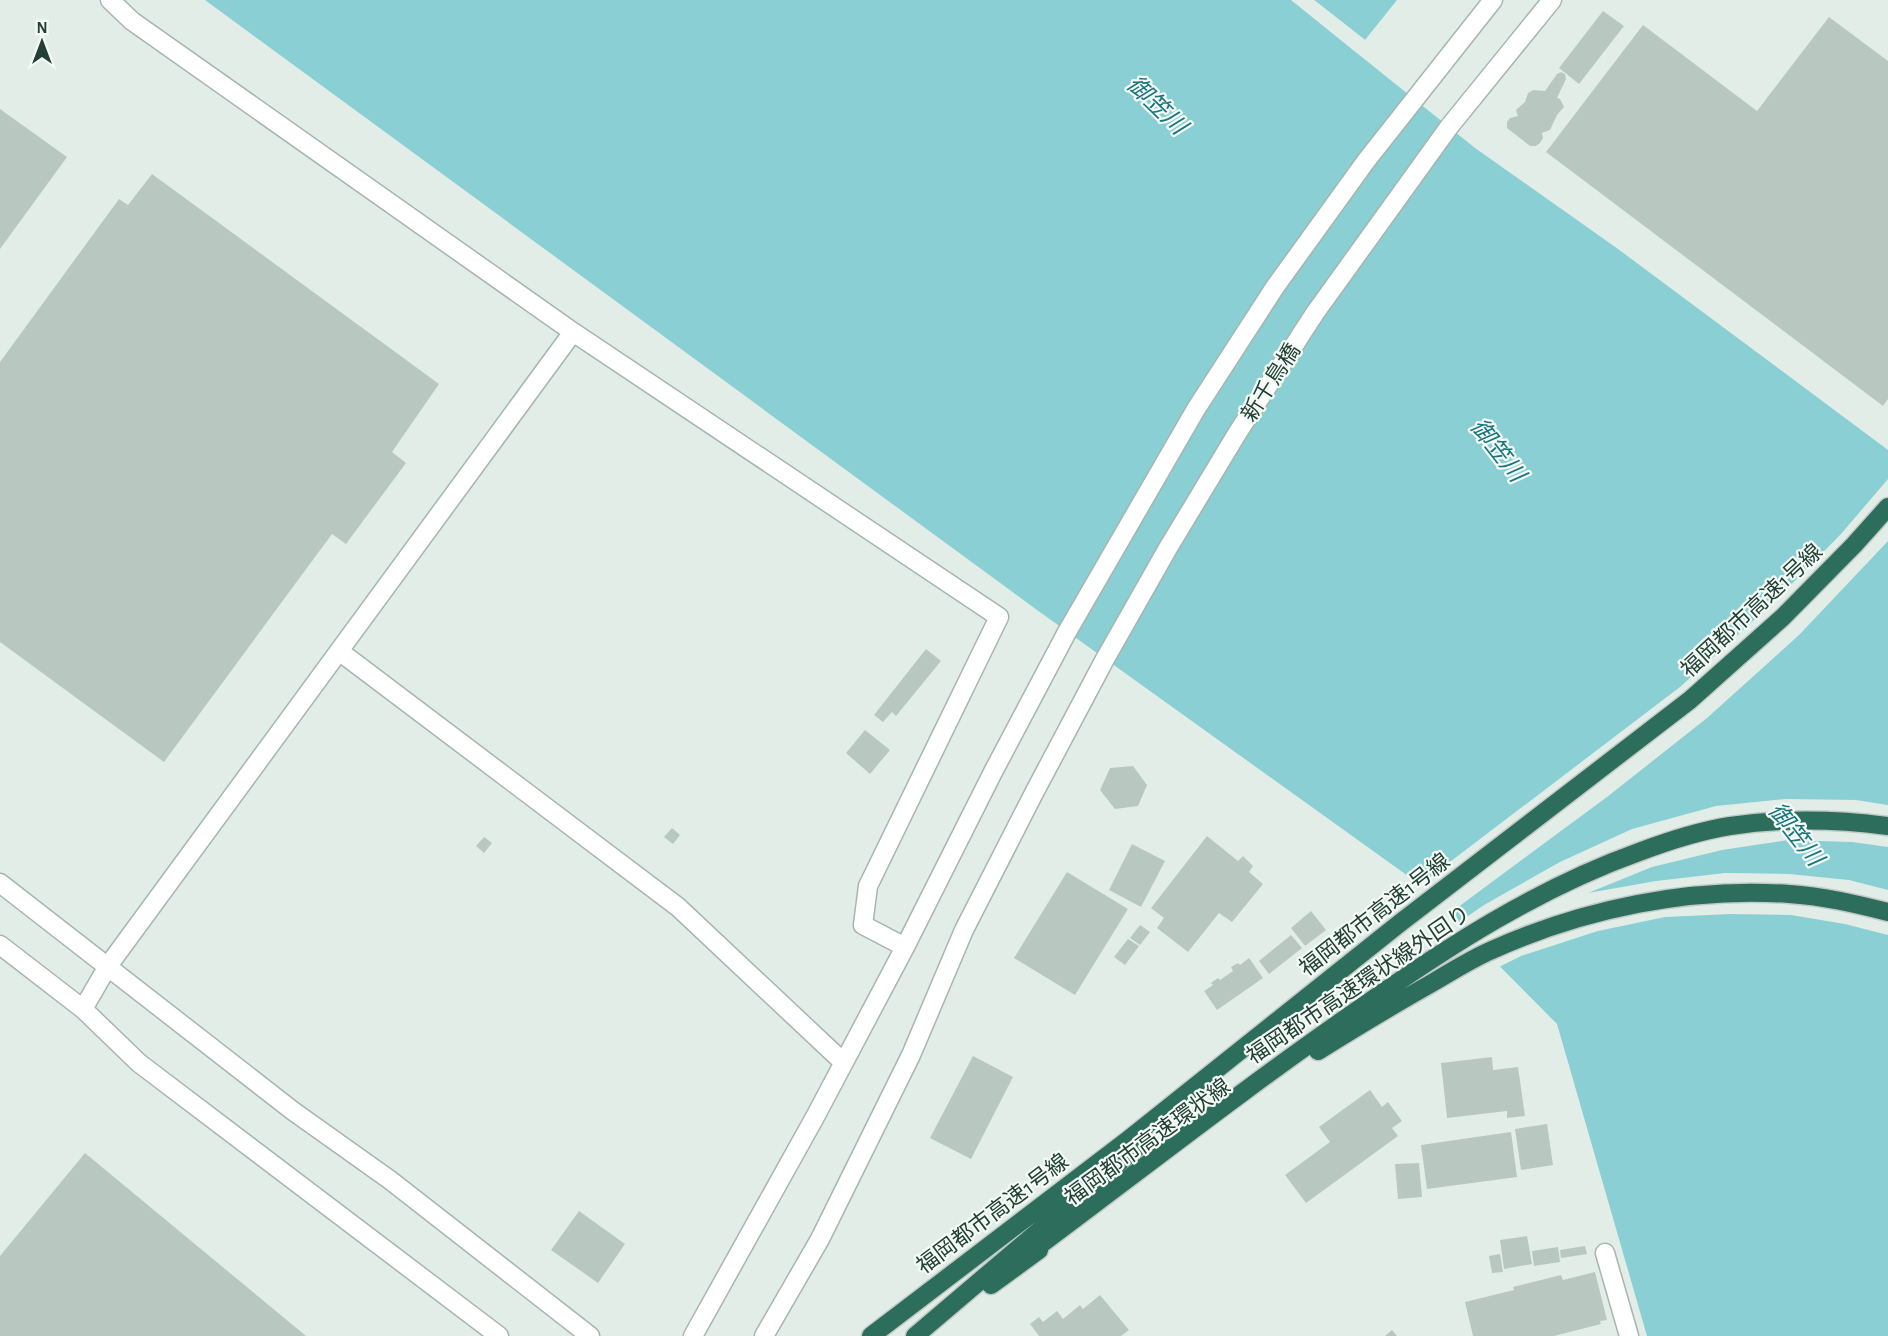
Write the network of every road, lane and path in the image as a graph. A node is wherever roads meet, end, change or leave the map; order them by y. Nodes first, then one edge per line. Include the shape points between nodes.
1 (110, 0) edge
2 (1493, 0) edge
3 (1552, 0) edge
4 (573, 332) junction
5 (1888, 507) edge
6 (1888, 516) edge
7 (339, 651) junction
8 (1888, 826) edge
9 (0, 883) edge
10 (1888, 912) edge
11 (0, 945) edge
12 (905, 948) junction
13 (108, 966) junction
14 (83, 1009) junction
15 (843, 1062) junction
16 (1605, 1253) dead end
17 (1623, 1333) edge
18 (500, 1336) edge
19 (590, 1336) edge
20 (693, 1336) edge
21 (764, 1336) edge
22 (871, 1336) edge
23 (919, 1336) edge

1 - 4 street via 132,21
2 - 12 street via 1366,161 1275,287 1196,409 1078,612
3 - 21 street, 新千鳥橋 via 1449,127 1321,305 1168,548 1034,793 964,930 911,1055 820,1239
4 - 7 street
4 - 12 street via 999,617 868,886 863,925
5 - 22 highway, 福岡都市高速1号線 via 1784,617 1690,700
6 - 23 highway via 1788,620 1695,704 1397,934 1203,1091
7 - 13 street
7 - 15 street via 678,907
8 - 23 highway, 福岡都市高速環状線外回り via 1793,820 1728,826 1607,863 1549,890 1422,965 1294,1054
9 - 13 street
10 - 23 highway, 福岡都市高速環状線 via 1790,894 1690,897 1647,902 1564,922 1489,951 1299,1062
11 - 14 street
12 - 15 street
13 - 14 street
13 - 19 street
14 - 18 street via 139,1063
15 - 20 street
16 - 17 street

